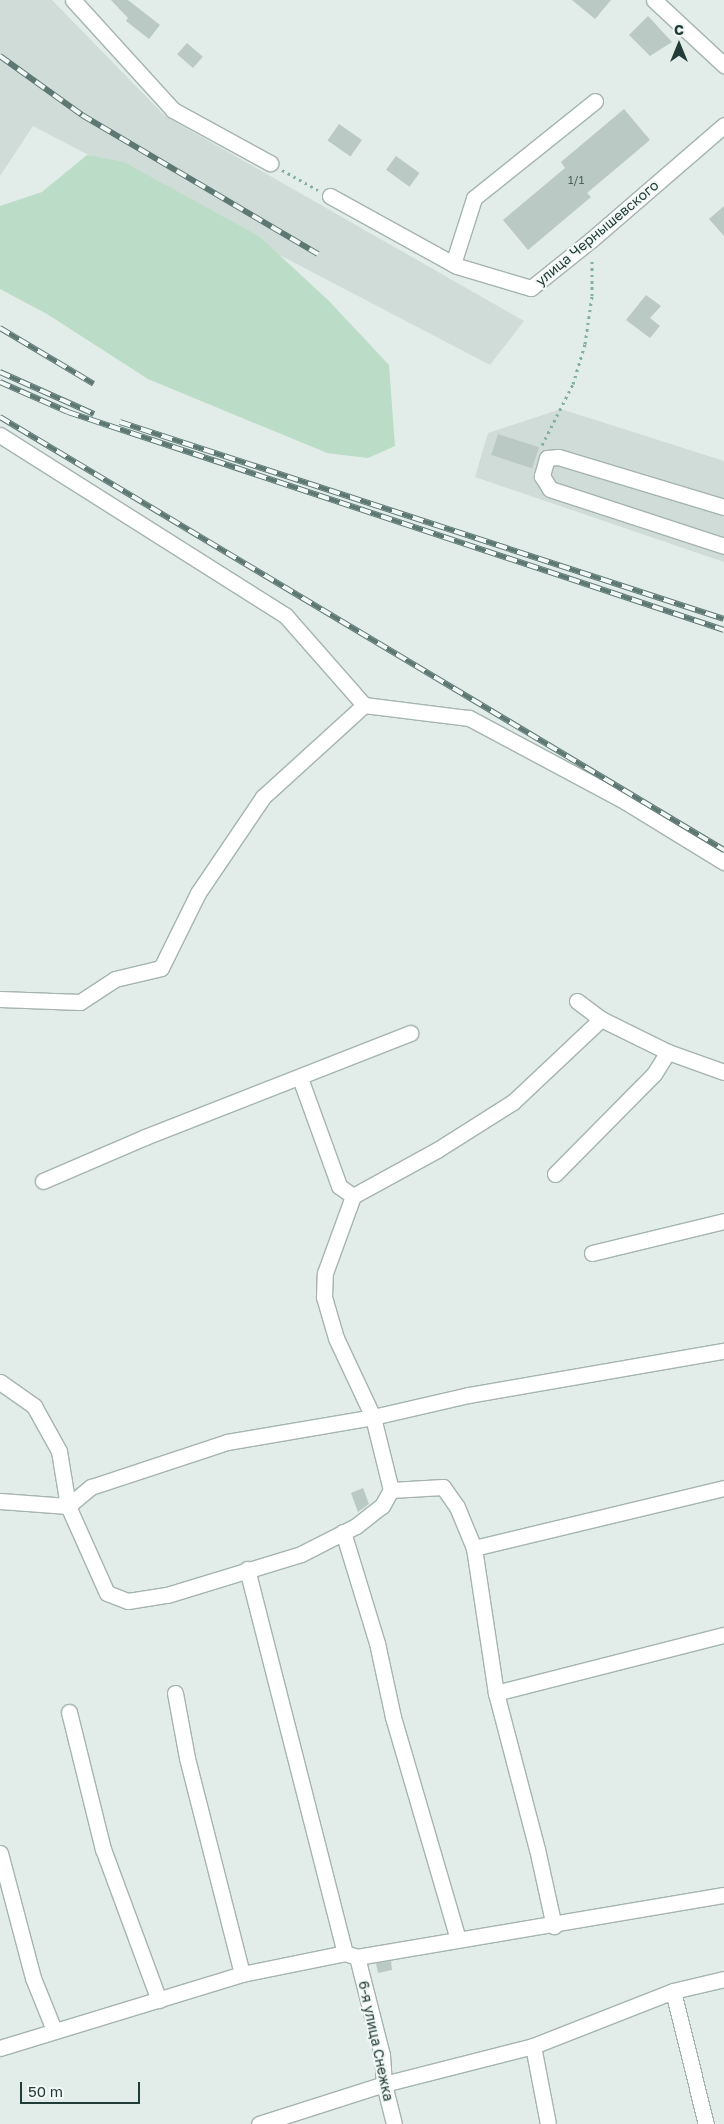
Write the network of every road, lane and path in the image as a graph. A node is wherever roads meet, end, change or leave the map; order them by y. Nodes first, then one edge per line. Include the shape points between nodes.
1 (73, 0) edge
2 (654, 0) edge
3 (724, 65) edge
4 (595, 101) dead end
5 (724, 125) edge
6 (270, 163) joint
7 (330, 196) joint
8 (591, 240) junction
9 (453, 264) junction
10 (0, 435) edge
11 (547, 458) junction
12 (724, 507) edge
13 (724, 546) edge
14 (364, 705) junction
15 (724, 862) edge
16 (0, 999) edge
17 (576, 1001) dead end
18 (601, 1019) junction
19 (410, 1033) dead end
20 (668, 1052) junction
21 (724, 1072) edge
22 (300, 1078) junction
23 (555, 1174) dead end
24 (43, 1181) dead end
25 (353, 1196) junction
26 (724, 1221) edge
27 (592, 1253) dead end
28 (724, 1351) edge
29 (0, 1382) edge
30 (374, 1417) junction
31 (724, 1488) edge
32 (391, 1490) junction
33 (0, 1501) edge
34 (68, 1506) junction
35 (343, 1532) junction
36 (474, 1548) junction
37 (247, 1569) junction
38 (724, 1635) edge
39 (175, 1693) dead end
40 (496, 1693) junction
41 (69, 1712) dead end
42 (0, 1853) edge
43 (724, 1895) edge
44 (554, 1926) junction
45 (458, 1939) junction
46 (351, 1955) junction
47 (242, 1974) junction
48 (724, 1979) edge
49 (673, 1991) junction
50 (159, 2000) junction
51 (54, 2030) junction
52 (533, 2046) junction
53 (0, 2048) edge
54 (384, 2084) junction
55 (259, 2124) edge
56 (394, 2124) edge
57 (548, 2124) edge
58 (706, 2124) edge

1 - 6 street via 173,110
2 - 3 street
4 - 9 street via 474,198
5 - 8 street, улица Чернышевского
6 - 7 path
7 - 9 street
8 - 9 street, улица Чернышевского via 531,288
8 - 11 path via 592,296 585,344 573,384 545,434 542,445
10 - 14 street via 285,615
11 - 12 street via 558,457
11 - 13 street via 542,476 550,490
14 - 15 street via 469,718 626,802
14 - 16 street via 263,797 198,893 161,968 115,978 80,1002
17 - 18 street
18 - 20 street
18 - 25 street via 513,1102 437,1150
19 - 22 street
20 - 21 street
20 - 23 street via 654,1074
22 - 24 street via 145,1137
22 - 25 street via 340,1186
25 - 30 street via 325,1273 324,1297 336,1338
26 - 27 street
28 - 30 street via 468,1395
29 - 34 street via 34,1406 59,1451
30 - 32 street
30 - 34 street via 227,1442 91,1487
31 - 36 street
32 - 35 street via 382,1506
32 - 36 street via 443,1487 457,1507
33 - 34 street
34 - 37 street via 107,1592 128,1601 166,1596
35 - 37 street via 301,1554
35 - 45 street via 377,1643 393,1717
36 - 40 street
37 - 46 street, 6-я улица Снежка
38 - 40 street
39 - 47 street via 187,1758
40 - 44 street
41 - 50 street via 103,1849
42 - 51 street via 33,1978
43 - 44 street
44 - 45 street
45 - 46 street
46 - 47 street
46 - 54 street, 6-я улица Снежка via 382,2055
47 - 50 street
48 - 49 street
49 - 52 street
49 - 58 street
50 - 51 street
51 - 53 street
52 - 54 street
52 - 57 street
54 - 55 street
54 - 56 street, 6-я улица Снежка

